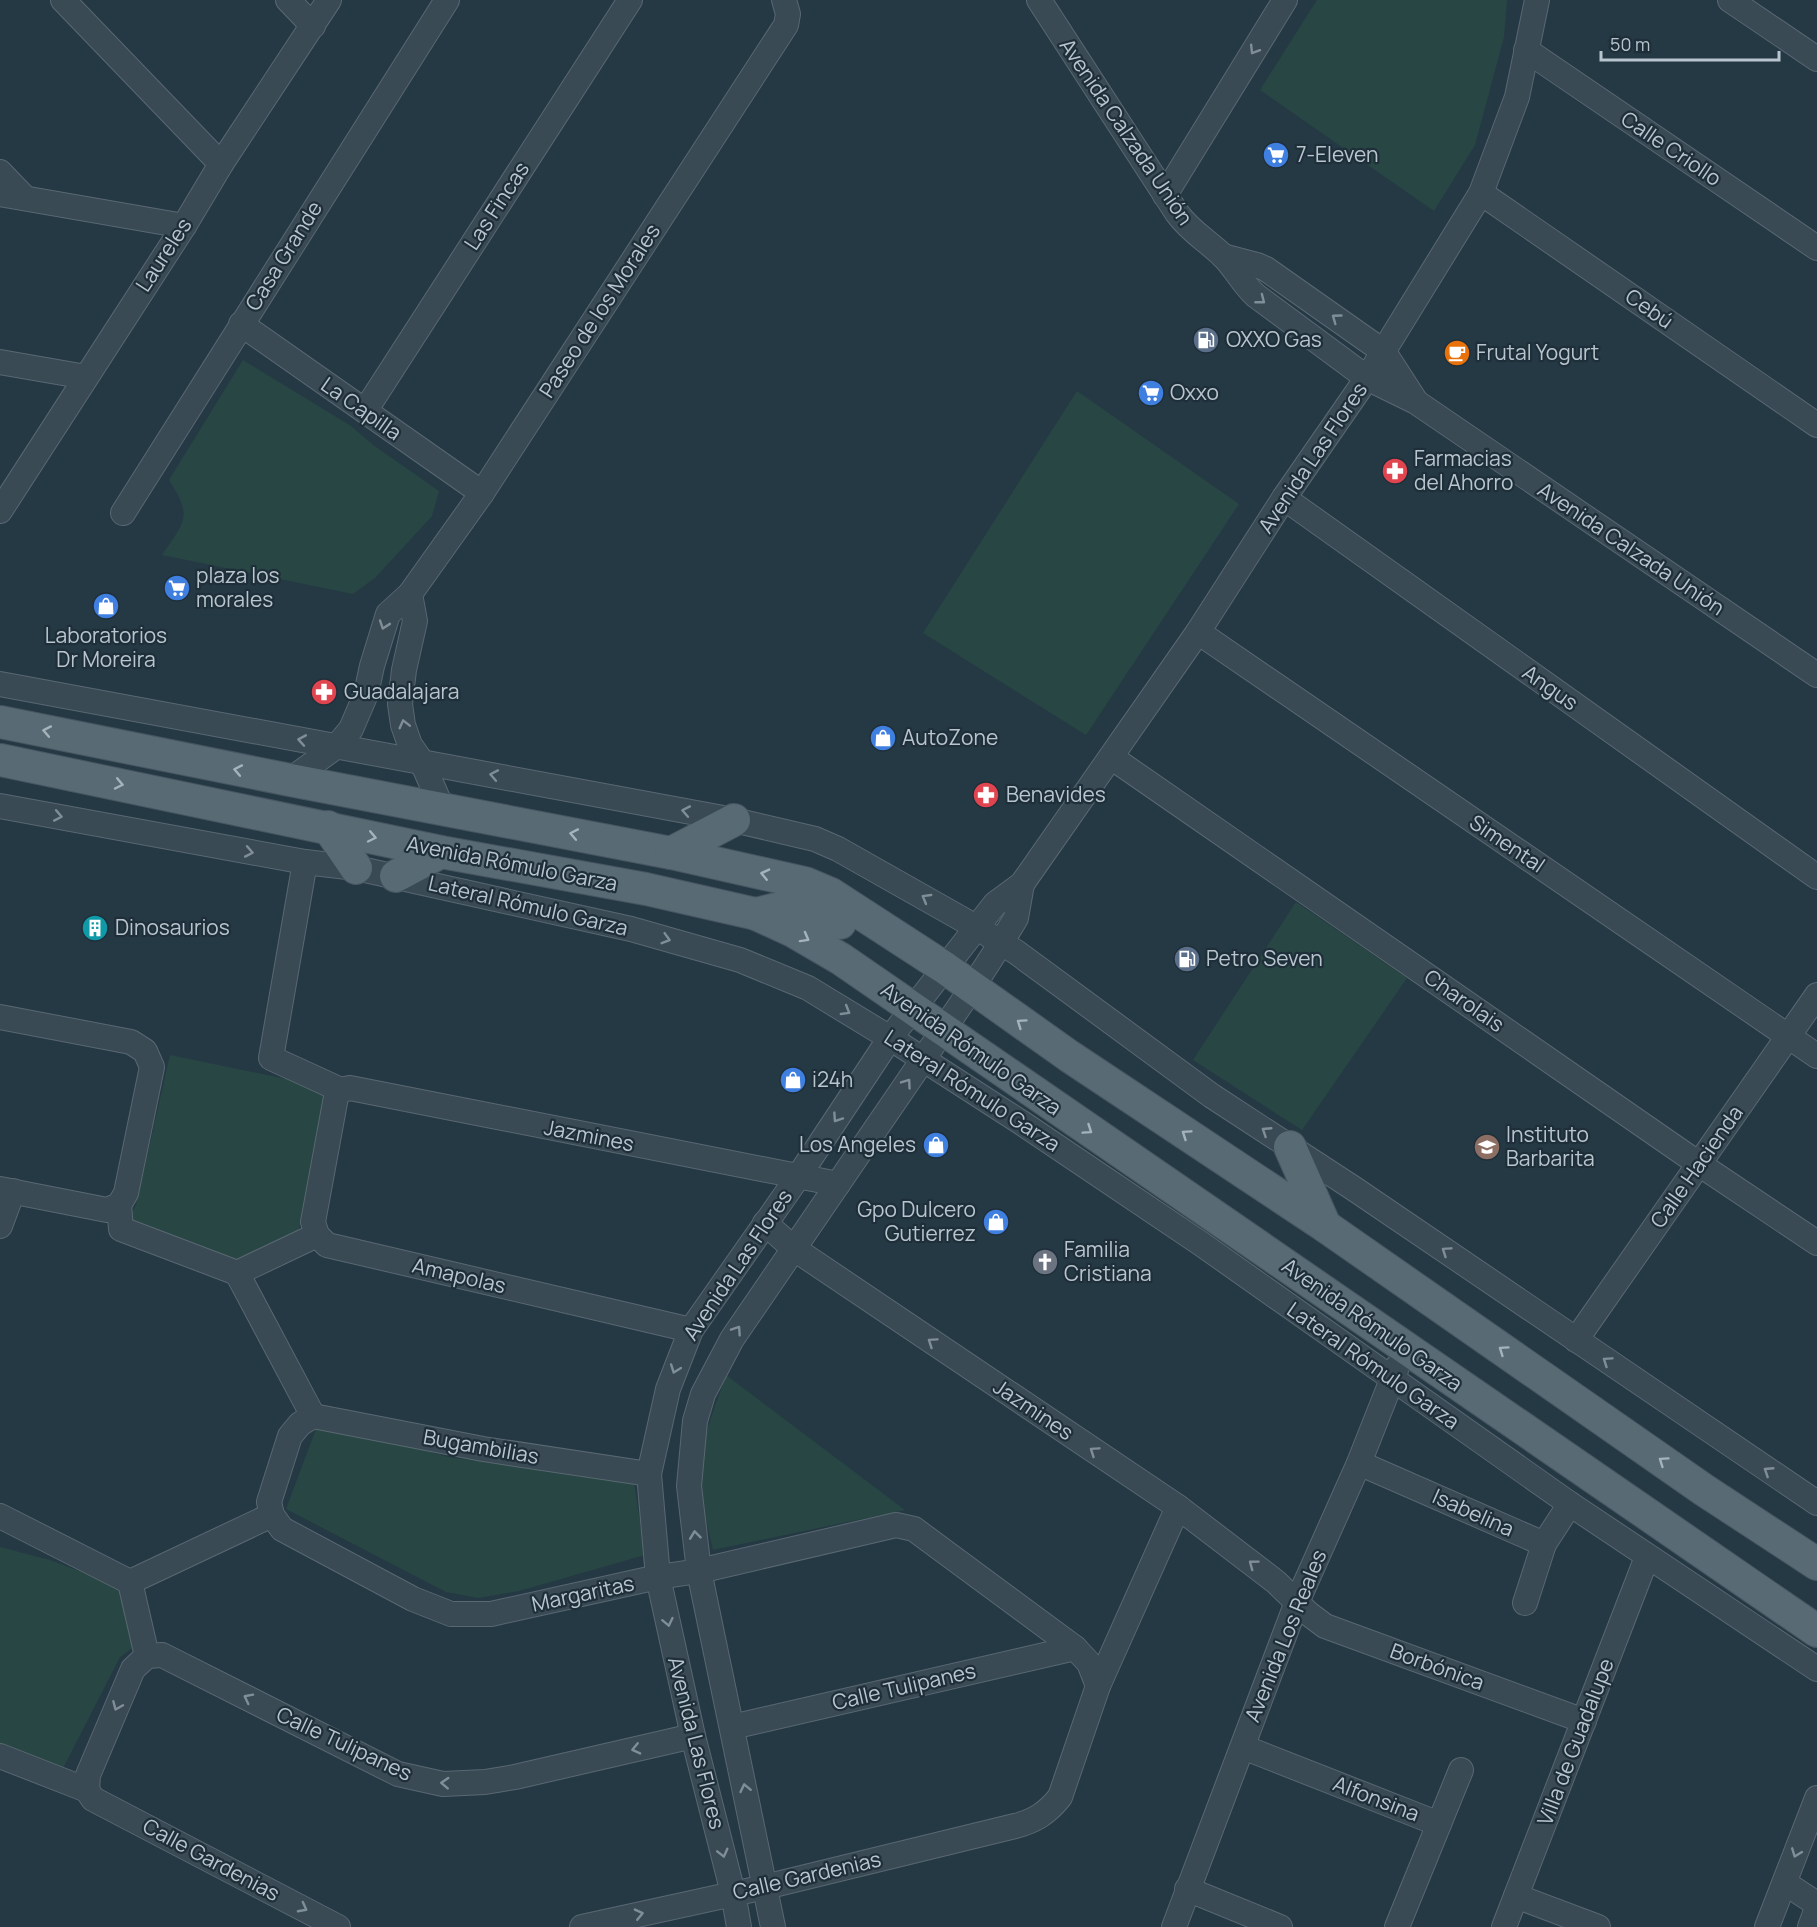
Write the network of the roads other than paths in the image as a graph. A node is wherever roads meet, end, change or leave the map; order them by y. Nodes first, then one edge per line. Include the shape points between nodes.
1 (63, 0) edge
2 (288, 0) edge
3 (329, 0) edge
4 (447, 0) edge
5 (630, 0) edge
6 (784, 0) edge
7 (1039, 0) edge
8 (1285, 0) edge
9 (1537, 0) edge
10 (1730, 0) edge
11 (313, 26) junction
12 (1526, 50) junction
13 (1817, 59) edge
14 (221, 164) junction
15 (0, 172) edge
16 (0, 194) edge
17 (1481, 194) junction
18 (1165, 195) junction
19 (25, 198) junction
20 (184, 226) junction
21 (1817, 248) edge
22 (1223, 256) junction
23 (241, 324) junction
24 (1384, 352) junction
25 (0, 363) edge
26 (86, 377) junction
27 (1367, 378) junction
28 (1416, 402) junction
29 (365, 411) junction
30 (1817, 425) edge
31 (482, 493) junction
32 (1284, 498) junction
33 (0, 511) edge
34 (123, 513) dead end
35 (410, 594) junction
36 (1198, 632) junction
37 (1817, 675) edge
38 (0, 684) edge
39 (0, 722) edge
40 (337, 746) junction
41 (1111, 757) junction
42 (0, 760) edge
43 (422, 762) junction
44 (290, 780) junction
45 (0, 806) edge
46 (442, 808) junction
47 (734, 820) junction
48 (328, 827) junction
49 (441, 852) junction
50 (670, 853) junction
51 (305, 862) junction
52 (356, 868) junction
53 (396, 876) junction
54 (1817, 877) edge
55 (1023, 884) junction
56 (756, 914) junction
57 (976, 927) junction
58 (1001, 943) junction
59 (940, 974) junction
60 (972, 988) junction
61 (1817, 994) edge
62 (912, 1009) junction
63 (0, 1017) edge
64 (944, 1030) junction
65 (1788, 1037) junction
66 (890, 1038) junction
67 (1817, 1056) edge
68 (923, 1060) junction
69 (341, 1090) junction
70 (1290, 1147) junction
71 (1699, 1164) junction
72 (798, 1177) junction
73 (838, 1184) junction
74 (7, 1190) edge
75 (119, 1205) junction
76 (765, 1223) junction
77 (0, 1226) edge
78 (1325, 1226) junction
79 (317, 1235) junction
80 (1817, 1243) edge
81 (793, 1248) junction
82 (237, 1273) junction
83 (691, 1330) junction
84 (1576, 1340) junction
85 (1407, 1349) junction
86 (1391, 1379) junction
87 (313, 1416) junction
88 (1359, 1463) junction
89 (649, 1474) junction
90 (1704, 1490) junction
91 (1817, 1503) edge
92 (1570, 1504) junction
93 (1178, 1507) junction
94 (273, 1515) junction
95 (0, 1516) edge
96 (1544, 1544) junction
97 (1647, 1557) junction
98 (1817, 1564) edge
99 (699, 1571) junction
100 (658, 1577) junction
101 (1817, 1581) edge
102 (130, 1582) junction
103 (1297, 1602) junction
104 (1525, 1604) dead end
105 (1817, 1631) edge
106 (1075, 1648) junction
107 (147, 1656) junction
108 (1817, 1669) edge
109 (1098, 1686) junction
110 (1584, 1721) junction
111 (732, 1727) junction
112 (693, 1736) junction
113 (1243, 1748) junction
114 (0, 1756) edge
115 (1461, 1770) dead end
116 (87, 1790) junction
117 (1817, 1798) edge
118 (1439, 1824) junction
119 (1785, 1883) junction
120 (765, 1887) junction
121 (1187, 1889) junction
122 (733, 1893) junction
123 (1516, 1896) junction
124 (1817, 1906) edge
125 (338, 1927) edge
126 (582, 1927) edge
127 (740, 1927) edge
128 (773, 1927) edge
129 (1173, 1927) edge
130 (1280, 1927) edge
131 (1397, 1927) edge
132 (1504, 1927) edge
133 (1598, 1927) edge
134 (1767, 1927) edge
135 (1810, 1927) edge

1 - 14 street
2 - 11 street
3 - 11 street, Laureles
4 - 23 street, Casa Grande
5 - 29 street, Las Fincas
6 - 31 street, Paseo de los Morales via 786,25
7 - 18 street, Avenida Calzada Unión
8 -> 18 street
9 - 12 street, Avenida Las Flores
10 - 13 street
11 - 14 street, Laureles
12 - 17 street, Avenida Las Flores via 1517,97
12 - 21 street, Calle Criollo
14 - 20 street, Laureles
15 - 19 street
16 - 19 street
17 - 24 street, Avenida Las Flores
17 - 30 street, Cebú
18 - 22 street, Avenida Calzada Unión via 1189,229
19 - 20 street
20 - 26 street, Laureles
24 -> 22 street, Avenida Calzada Unión via 1272,272
22 -> 27 street, Avenida Calzada Unión via 1254,295
23 - 29 street, La Capilla
23 - 34 street, Casa Grande
24 - 27 street, Avenida Las Flores
24 - 28 street, Avenida Calzada Unión
25 - 26 street
26 - 33 street, Laureles
27 - 28 street, Avenida Calzada Unión
27 - 32 street, Avenida Las Flores
28 - 37 street, Avenida Calzada Unión
29 - 31 street, La Capilla
31 - 35 street, Paseo de los Morales
32 - 36 street, Avenida Las Flores
32 - 54 street, Angus
35 -> 40 street, Paseo de los Morales via 385,620 366,694 351,729
43 -> 35 street via 410,745 400,704 415,621
36 - 41 street, Avenida Las Flores
36 - 65 street, Simental
40 -> 38 street
44 -> 39 main road, Avenida Rómulo Garza
40 - 43 street
40 - 44 street, Paseo de los Morales
41 - 55 street, Avenida Las Flores
41 - 71 street, Charolais
42 -> 48 main road, Avenida Rómulo Garza
43 - 46 street
47 -> 43 street
44 - 46 main road, Avenida Rómulo Garza
45 -> 51 street, Lateral Rómulo Garza
50 -> 46 main road, Avenida Rómulo Garza
47 - 50 main road
57 -> 47 street via 815,838
48 -> 49 main road, Avenida Rómulo Garza
48 - 52 main road
49 - 53 main road
49 - 56 main road, Avenida Rómulo Garza via 646,889
59 -> 50 main road, Avenida Rómulo Garza via 831,894 805,883
51 - 52 street, Lateral Rómulo Garza
51 - 69 street via 271,1058
52 - 53 street, Lateral Rómulo Garza
53 -> 66 street, Lateral Rómulo Garza via 631,930 740,960 808,988
55 - 57 street, Avenida Las Flores via 995,904
55 - 58 street, Avenida Las Flores via 1016,918
56 - 59 main road via 792,905 814,908
56 -> 62 main road, Avenida Rómulo Garza via 833,954
57 - 58 street
57 - 59 street, Avenida Las Flores
58 - 60 street, Avenida Las Flores
70 -> 58 street via 1212,1096
59 - 60 main road, Avenida Rómulo Garza
59 - 62 street, Avenida Las Flores
60 - 64 street, Avenida Las Flores
78 -> 60 main road, Avenida Rómulo Garza
61 - 65 street, Calle Hacienda
62 - 64 main road, Avenida Rómulo Garza
62 - 66 street, Avenida Las Flores
63 - 75 street via 131,1042 145,1051 152,1067 126,1193
64 - 68 street, Avenida Las Flores
64 -> 85 main road, Avenida Rómulo Garza
65 - 67 street, Simental
65 - 71 street, Calle Hacienda
66 - 68 street, Lateral Rómulo Garza
66 -> 72 street, Avenida Las Flores
73 -> 68 street, Avenida Las Flores
68 - 86 street, Lateral Rómulo Garza via 1190,1237
69 - 72 street, Jazmines via 350,1088
69 - 79 street via 336,1097 313,1222
70 - 78 main road
84 -> 70 street
71 - 80 street, Charolais
71 - 84 street, Calle Hacienda
72 - 73 street, Jazmines
72 - 76 street, Avenida Las Flores
73 - 81 street, Avenida Las Flores
74 - 75 street via 107,1210
74 - 77 street
75 - 82 street via 120,1229
76 - 81 street, Jazmines
76 - 83 street, Avenida Las Flores
90 -> 78 main road, Avenida Rómulo Garza
79 - 82 street
79 - 83 street, Amapolas via 327,1245
93 -> 81 street, Jazmines
99 -> 81 street, Avenida Las Flores via 689,1486 694,1421 703,1394 732,1338
82 - 87 street
83 -> 89 street, Avenida Las Flores via 668,1389
91 -> 84 street
85 - 86 street, Avenida Los Reales
85 - 105 main road, Avenida Rómulo Garza
86 - 88 street, Avenida Los Reales
86 - 92 street, Lateral Rómulo Garza
87 - 89 street, Bugambilias via 483,1449
87 - 94 street via 290,1436 269,1502
88 - 96 street, Isabelina
88 - 103 street, Avenida Los Reales
89 - 100 street, Avenida Las Flores
90 - 98 main road, Avenida Rómulo Garza
90 - 101 main road via 1740,1526
92 - 96 street
92 - 97 street, Lateral Rómulo Garza
103 -> 93 street, Jazmines
93 - 109 street
94 - 100 street, Margaritas via 282,1529 413,1599 451,1614 491,1614
94 - 102 street
95 - 102 street
96 - 104 street
97 - 108 street, Lateral Rómulo Garza
97 - 110 street, Villa de Guadalupe
99 - 100 street, Margaritas
99 - 106 street, Margaritas via 897,1525 914,1529
99 - 111 street, Avenida Las Flores
100 -> 112 street, Avenida Las Flores
102 - 107 street
103 - 110 street, Borbónica via 1325,1626
103 - 113 street, Avenida Los Reales
106 - 109 street via 1089,1663
106 - 111 street, Calle Tulipanes
112 -> 107 street, Calle Tulipanes via 515,1777 443,1784 398,1774 162,1655
107 -> 116 street via 133,1669 88,1775
109 - 120 street, Calle Gardenias via 1060,1797 1032,1822
110 - 123 street, Villa de Guadalupe
120 -> 111 street, Avenida Las Flores
112 -> 122 street, Avenida Las Flores
113 - 118 street, Alfonsina
113 - 121 street, Avenida Los Reales
114 - 116 street, Calle Gardenias
115 - 118 street
116 -> 125 street, Calle Gardenias via 93,1799
117 -> 119 street
118 - 131 street, Alfonsina
119 - 124 street
119 - 134 street
120 - 122 street, Calle Gardenias
120 - 128 street, Avenida Las Flores
121 - 129 street, Avenida Los Reales
121 - 130 street
126 -> 122 street, Calle Gardenias
122 - 127 street, Avenida Las Flores
123 - 132 street, Villa de Guadalupe
123 - 133 street
124 - 135 street

